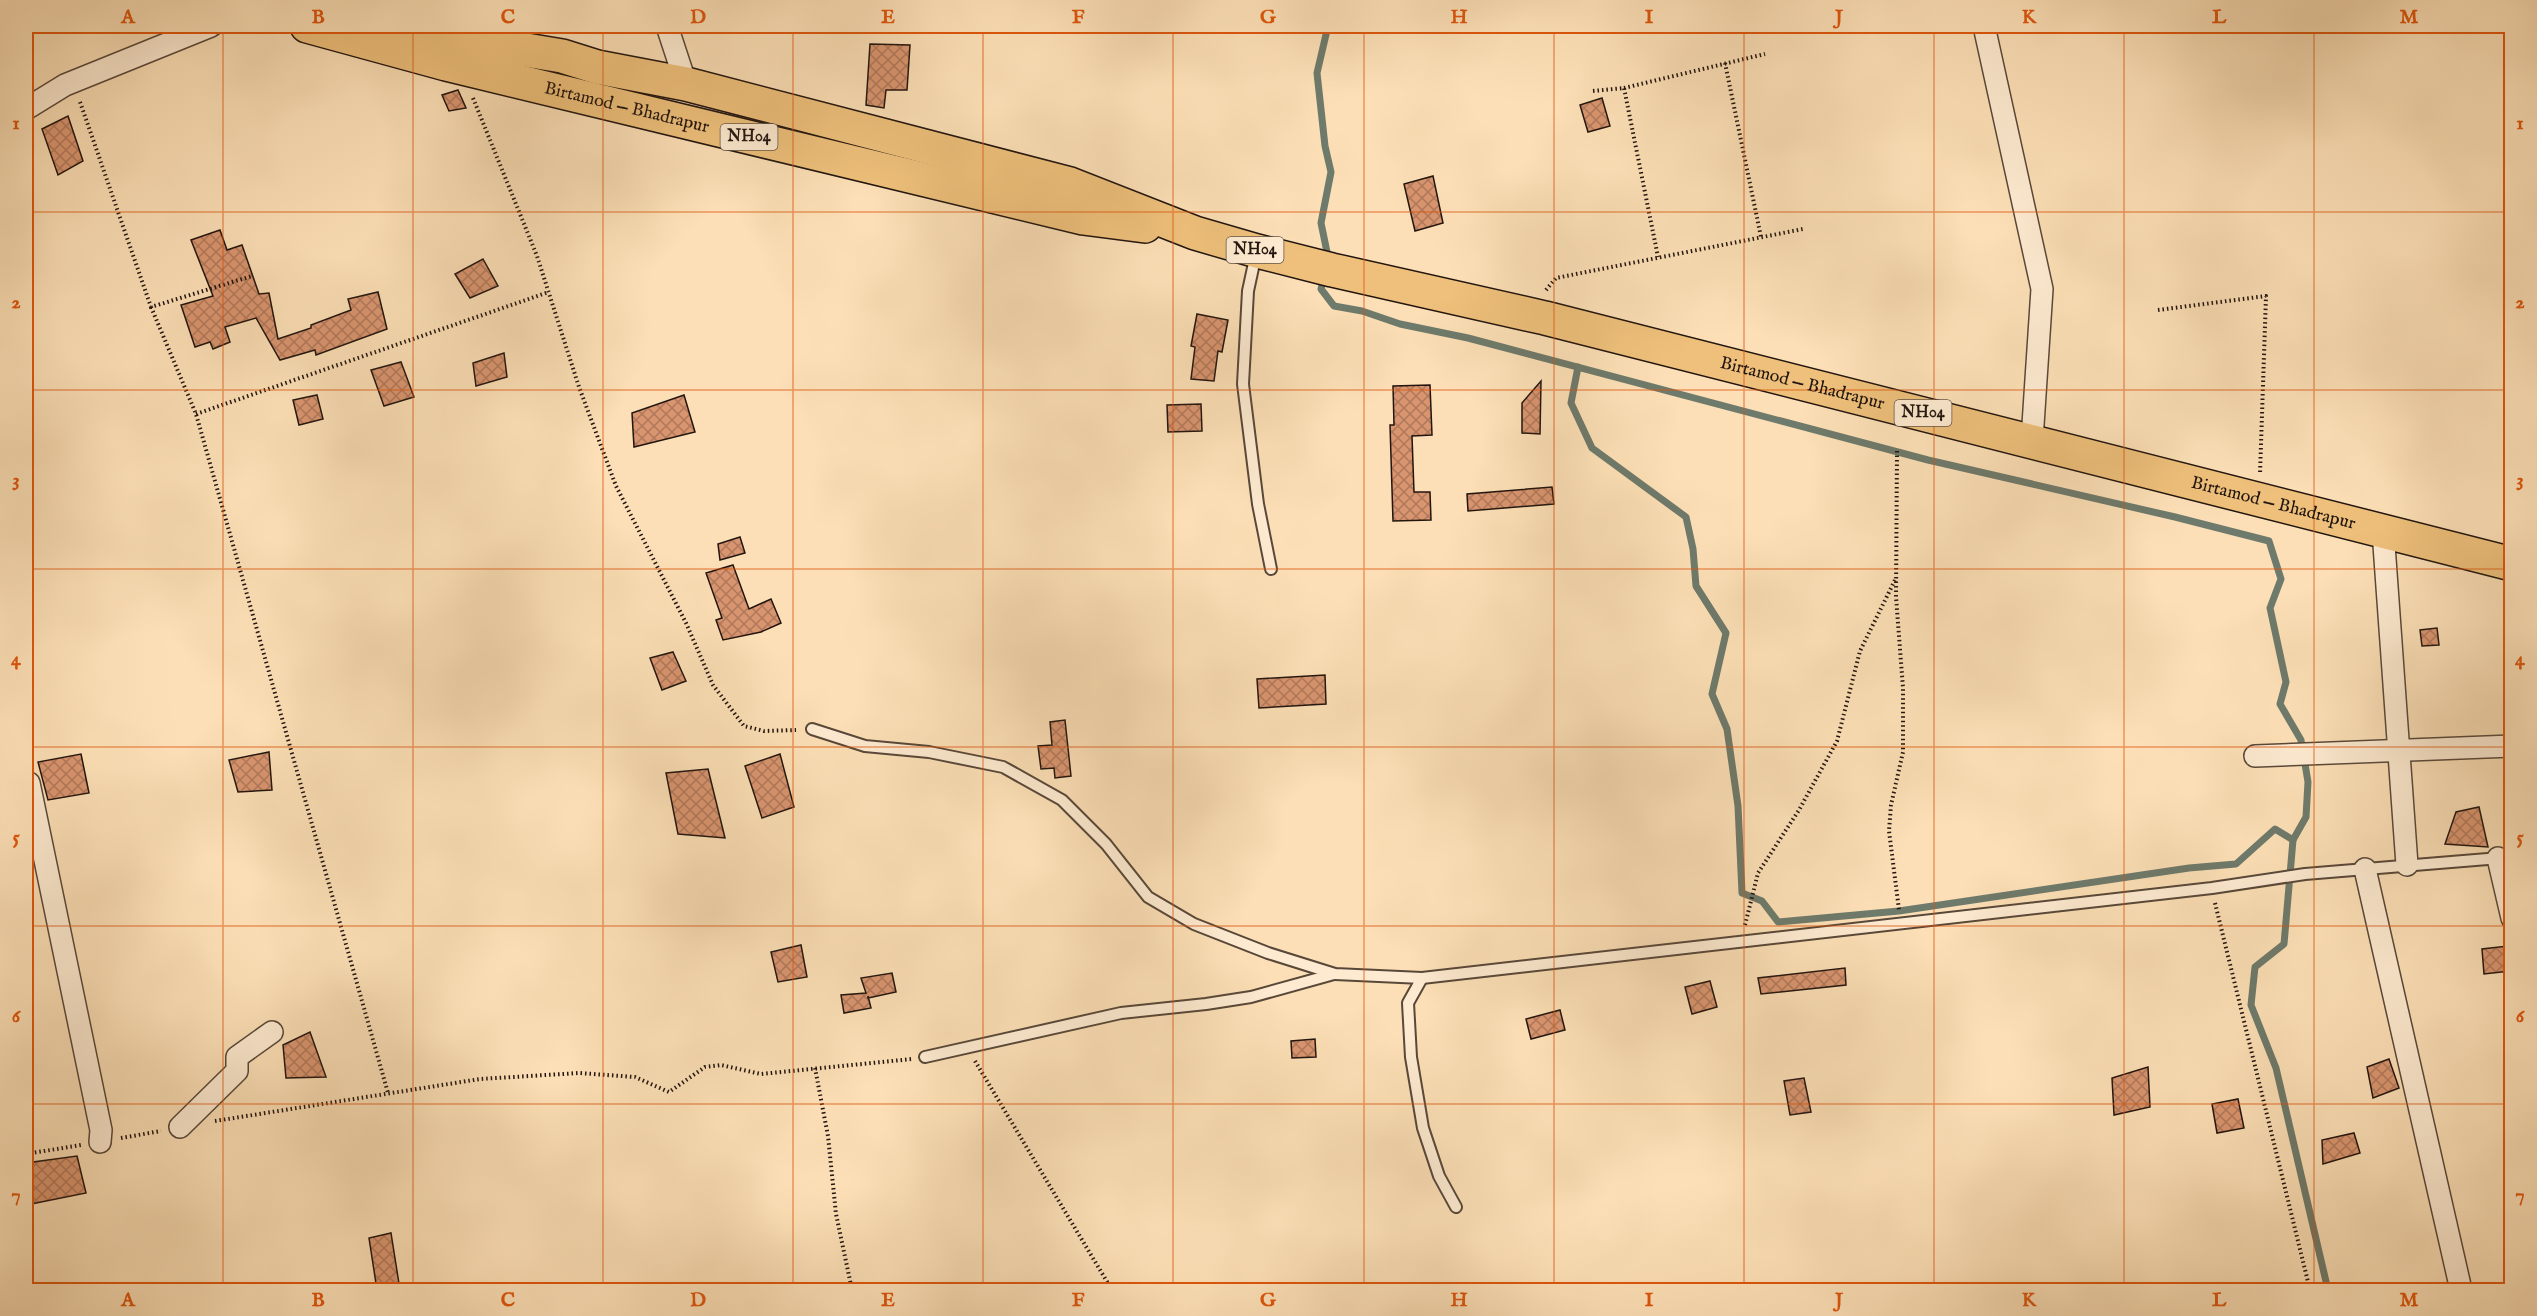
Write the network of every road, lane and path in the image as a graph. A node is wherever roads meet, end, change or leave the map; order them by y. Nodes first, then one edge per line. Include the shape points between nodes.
1 (211, 26) edge
2 (307, 26) edge
3 (401, 26) edge
4 (667, 26) edge
5 (1984, 26) edge
6 (1765, 54) dead end
7 (1725, 63) junction
8 (447, 64) junction
9 (73, 81) junction
10 (686, 84) junction
11 (1624, 88) junction
12 (1593, 91) dead end
13 (26, 109) edge
14 (1803, 229) dead end
15 (1194, 233) junction
16 (1761, 237) junction
17 (1257, 251) junction
18 (1658, 257) junction
19 (252, 276) dead end
20 (549, 292) junction
21 (151, 307) junction
22 (2158, 310) dead end
23 (1527, 314) junction
24 (196, 414) junction
25 (2032, 440) junction
26 (1897, 451) dead end
27 (2259, 498) junction
28 (2383, 531) junction
29 (2511, 564) edge
30 (1271, 569) dead end
31 (1896, 580) junction
32 (812, 729) joint
33 (2511, 746) edge
34 (2398, 751) junction
35 (2255, 756) dead end
36 (29, 783) dead end
37 (2505, 857) edge
38 (2407, 865) junction
39 (2365, 869) junction
40 (2212, 888) junction
41 (2511, 918) edge
42 (1900, 924) junction
43 (1741, 942) junction
44 (1335, 974) junction
45 (1422, 978) junction
46 (272, 1032) dead end
47 (967, 1047) junction
48 (925, 1057) joint
49 (815, 1068) junction
50 (388, 1093) junction
51 (180, 1127) junction
52 (99, 1142) junction
53 (26, 1154) edge
54 (1456, 1207) dead end
55 (852, 1290) edge
56 (1112, 1290) edge
57 (2310, 1290) edge
58 (2461, 1290) edge

1 - 9 street
2 - 8 main road, Birtamod — Bhadrapur / NH04
3 - 10 main road, Birtamod — Bhadrapur / NH04
4 - 10 street
5 - 25 street via 2042,289
6 - 7 path
7 - 11 path
7 - 16 path
8 - 15 main road, Birtamod — Bhadrapur / NH04 via 1083,218
8 - 20 path via 461,77 478,108
9 - 13 street
9 - 21 path
10 - 15 main road, Birtamod — Bhadrapur / NH04 via 1070,184
11 - 12 path
11 - 18 path
14 - 16 path
15 - 17 main road, Birtamod — Bhadrapur / NH04
16 - 18 path
17 - 23 main road, Birtamod — Bhadrapur / NH04
17 - 30 lane via 1248,291 1243,384 1258,504
18 - 23 path via 1556,278
19 - 21 path
20 - 24 path
20 - 32 path via 616,486 713,685 744,726 764,731
21 - 24 path
22 - 27 path via 2266,296
23 - 25 main road, Birtamod — Bhadrapur / NH04
24 - 50 path
25 - 27 main road, Birtamod — Bhadrapur / NH04
26 - 31 path
27 - 28 main road, Birtamod — Bhadrapur / NH04
28 - 29 main road, Birtamod — Bhadrapur / NH04
28 - 34 street
31 - 42 path via 1903,752 1889,831
31 - 43 path via 1860,651 1837,741 1758,873
32 - 44 lane via 865,746 930,752 1003,767 1062,800 1106,844 1148,897 1194,924
33 - 34 street
34 - 35 street
34 - 38 street
36 - 52 street via 101,1130
37 - 38 lane
37 - 41 street
38 - 39 lane
39 - 40 lane
39 - 58 street
40 - 42 lane
40 - 57 path
42 - 43 lane
43 - 45 lane
44 - 45 lane
44 - 47 lane via 1251,997 1121,1013
45 - 54 lane via 1408,1003 1410,1057 1438,1176
46 - 51 street via 237,1057 237,1071
47 - 48 lane
47 - 56 path
48 - 49 path
49 - 50 path via 762,1074 720,1065 705,1067 669,1092 635,1077 579,1073 480,1079
49 - 55 path via 828,1136 836,1214
50 - 51 path
51 - 52 path
52 - 53 path

